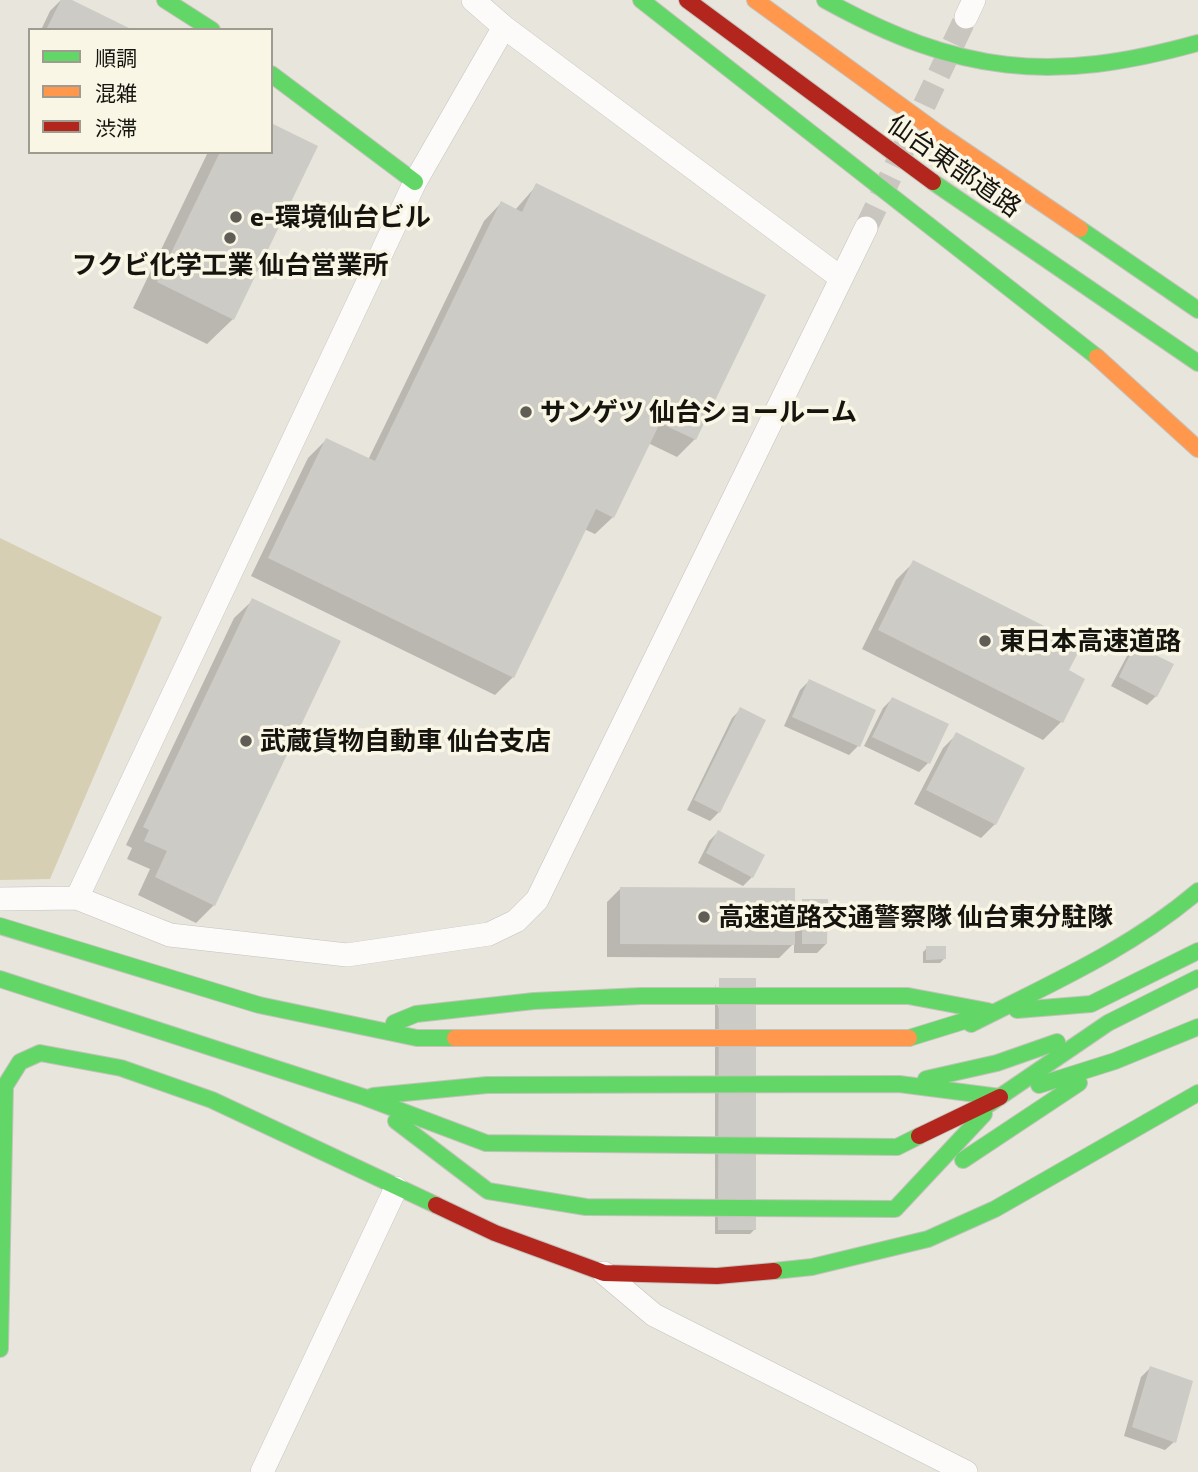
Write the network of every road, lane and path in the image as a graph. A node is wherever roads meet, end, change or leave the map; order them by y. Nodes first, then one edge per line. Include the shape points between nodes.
1 (165, 0) edge
2 (473, 0) edge
3 (642, 0) edge
4 (687, 0) edge
5 (755, 0) edge
6 (825, 0) edge
7 (504, 27) junction
8 (209, 28) edge
9 (1198, 43) edge
10 (273, 76) edge
11 (415, 182) junction
12 (866, 228) tunnel mouth
13 (841, 278) junction
14 (1198, 310) edge
15 (1198, 363) edge
16 (1198, 449) edge
17 (1198, 891) edge
18 (77, 898) junction
19 (0, 899) edge
20 (0, 926) edge
21 (1198, 951) edge
22 (1064, 978) junction
23 (1198, 978) edge
24 (0, 979) edge
25 (908, 996) junction
26 (1091, 1004) junction
27 (993, 1012) junction
28 (920, 1016) dead end
29 (505, 1021) dead end
30 (1108, 1023) junction
31 (1013, 1026) dead end
32 (1198, 1027) edge
33 (375, 1032) junction
34 (987, 1034) dead end
35 (960, 1041) dead end
36 (908, 1056) dead end
37 (420, 1057) dead end
38 (1110, 1063) junction
39 (900, 1084) junction
40 (1198, 1093) edge
41 (364, 1097) junction
42 (1000, 1097) junction
43 (479, 1103) dead end
44 (913, 1104) dead end
45 (478, 1122) dead end
46 (898, 1130) dead end
47 (486, 1160) dead end
48 (908, 1160) dead end
49 (512, 1179) dead end
50 (396, 1188) junction
51 (895, 1188) dead end
52 (895, 1209) junction
53 (604, 1273) junction
54 (0, 1349) edge
55 (262, 1472) edge
56 (966, 1472) edge

1 - 8 main road
2 - 7 street
3 - 16 main road via 1103,362
4 - 15 main road, 仙台東部道路 via 920,173
5 - 14 main road, 仙台東部道路 via 937,132
6 - 9 main road via 902,41 940,54 1030,69 1118,65
7 - 11 street
7 - 13 street
10 - 11 main road
11 - 18 street
12 - 13 street
13 - 18 street via 537,900 516,921 489,934 347,955 170,935
17 - 22 main road via 1160,921
18 - 19 street
20 - 33 main road via 163,978
21 - 26 main road
22 - 25 main road via 996,992
22 - 27 main road
23 - 30 main road
24 - 41 main road
25 - 27 main road
25 - 33 main road via 641,996 534,1001 416,1014
26 - 27 main road
26 - 31 main road
27 - 28 main road
27 - 33 main road via 909,1038 417,1038
27 - 36 main road
29 - 33 main road via 415,1023
30 - 39 main road via 998,1063
30 - 42 main road
32 - 38 main road
33 - 37 main road
34 - 35 main road
38 - 42 main road
38 - 52 main road
39 - 41 main road via 487,1084
39 - 42 main road
40 - 53 main road via 995,1209 928,1239 812,1267 717,1276
41 - 42 main road via 486,1143 897,1147
41 - 43 main road
41 - 45 main road
41 - 47 main road
41 - 49 main road via 485,1178
41 - 52 main road via 488,1191 586,1206
42 - 44 main road
42 - 46 main road
42 - 48 main road
42 - 51 main road
42 - 52 main road
50 - 53 main road via 495,1233
50 - 54 main road via 199,1095 121,1068 51,1053 31,1055 10,1072 5,1086
50 - 55 street
53 - 56 street via 654,1315

